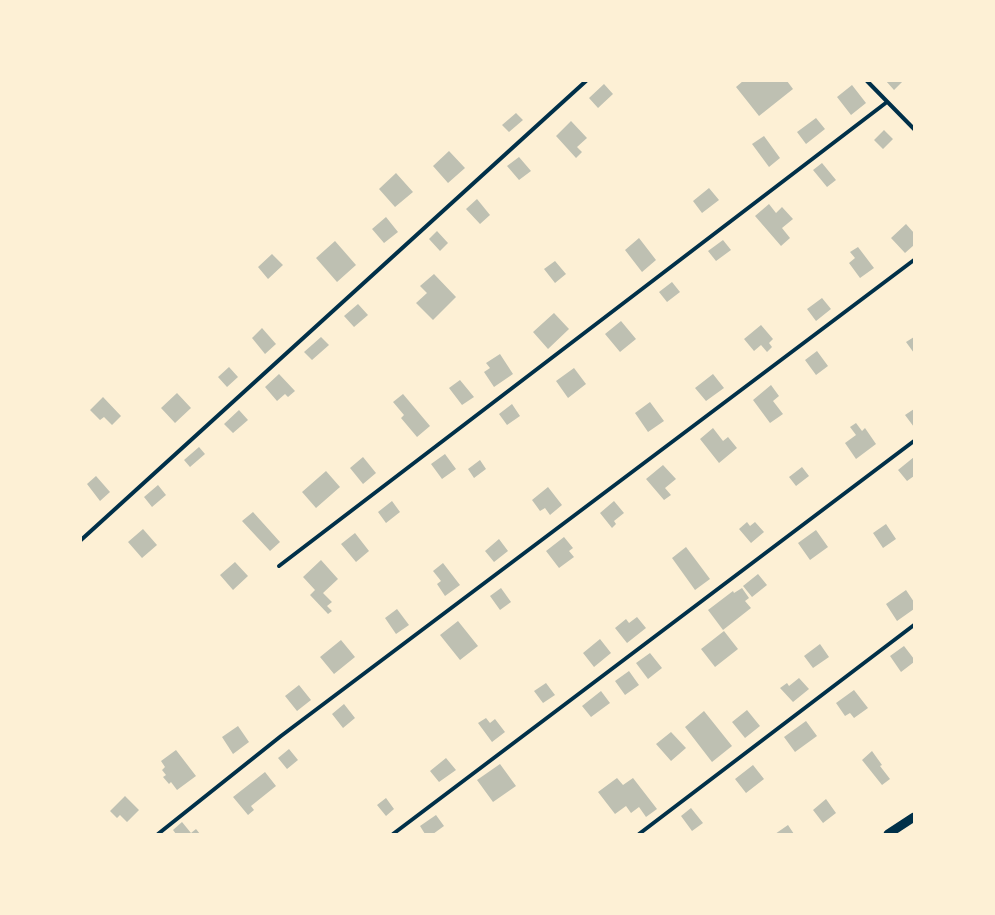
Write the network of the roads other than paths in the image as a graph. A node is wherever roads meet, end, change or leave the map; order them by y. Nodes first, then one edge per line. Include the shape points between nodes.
1 (586, 81) edge
2 (867, 81) edge
3 (886, 102) junction
4 (914, 129) edge
5 (914, 260) edge
6 (914, 441) edge
7 (81, 540) edge
8 (279, 566) dead end
9 (914, 625) edge
10 (914, 818) edge
11 (158, 834) edge
12 (392, 834) edge
13 (639, 834) edge
14 (888, 834) edge

1 - 7 lane
2 - 3 lane
3 - 4 lane
3 - 8 lane
5 - 11 lane via 281,736
6 - 12 lane
9 - 13 lane
10 - 14 street

